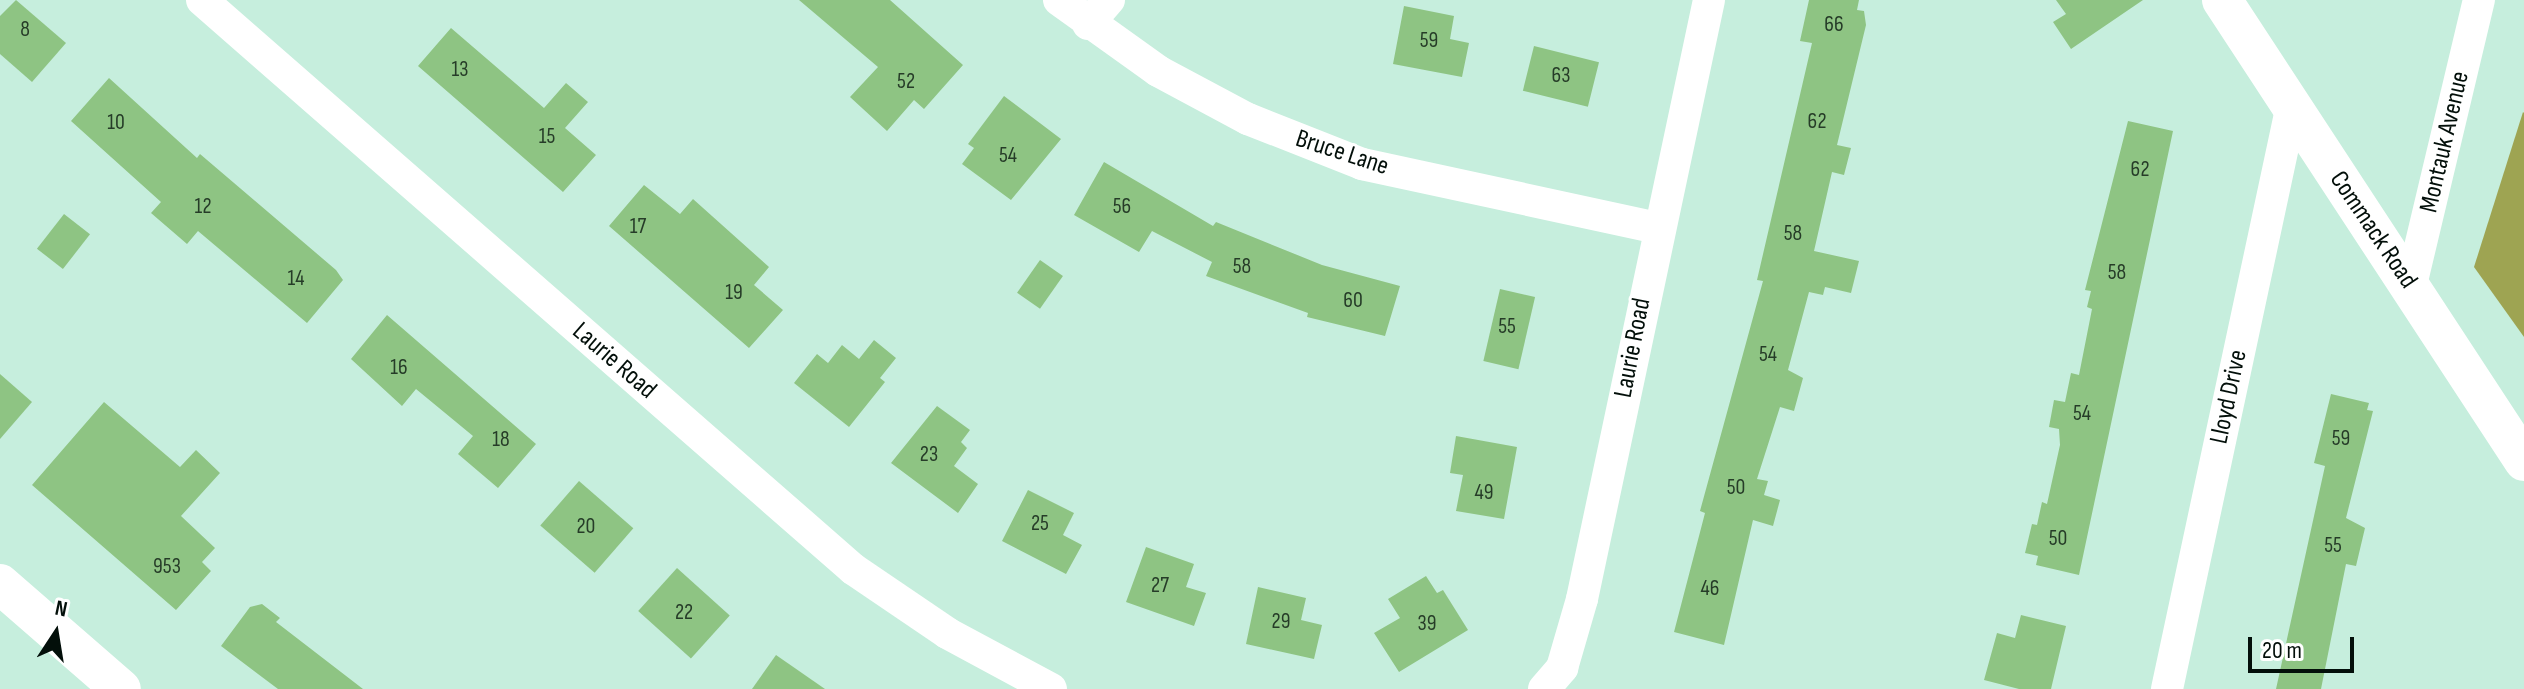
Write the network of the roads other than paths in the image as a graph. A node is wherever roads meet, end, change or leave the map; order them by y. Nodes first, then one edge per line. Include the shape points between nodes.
1 (202, 0) edge
2 (1059, 0) edge
3 (1109, 0) edge
4 (1709, 0) edge
5 (2222, 0) edge
6 (2479, 0) edge
7 (1088, 24) junction
8 (2292, 105) junction
9 (1658, 228) junction
10 (2411, 285) junction
11 (2524, 461) edge
12 (0, 584) edge
13 (103, 684) edge
14 (1051, 689) edge
15 (1544, 689) edge
16 (2167, 689) edge

1 - 14 street, Laurie Road via 853,569 947,633
2 - 7 street, Bruce Lane
3 - 7 street
4 - 9 street, Laurie Road
5 - 8 street, Commack Road
6 - 10 street, Montauk Avenue
7 - 9 street, Bruce Lane via 1158,71 1248,119 1362,164
8 - 10 street, Commack Road
8 - 16 street, Lloyd Drive
9 - 15 street, Laurie Road via 1582,599 1562,668
10 - 11 street, Commack Road
12 - 13 street

